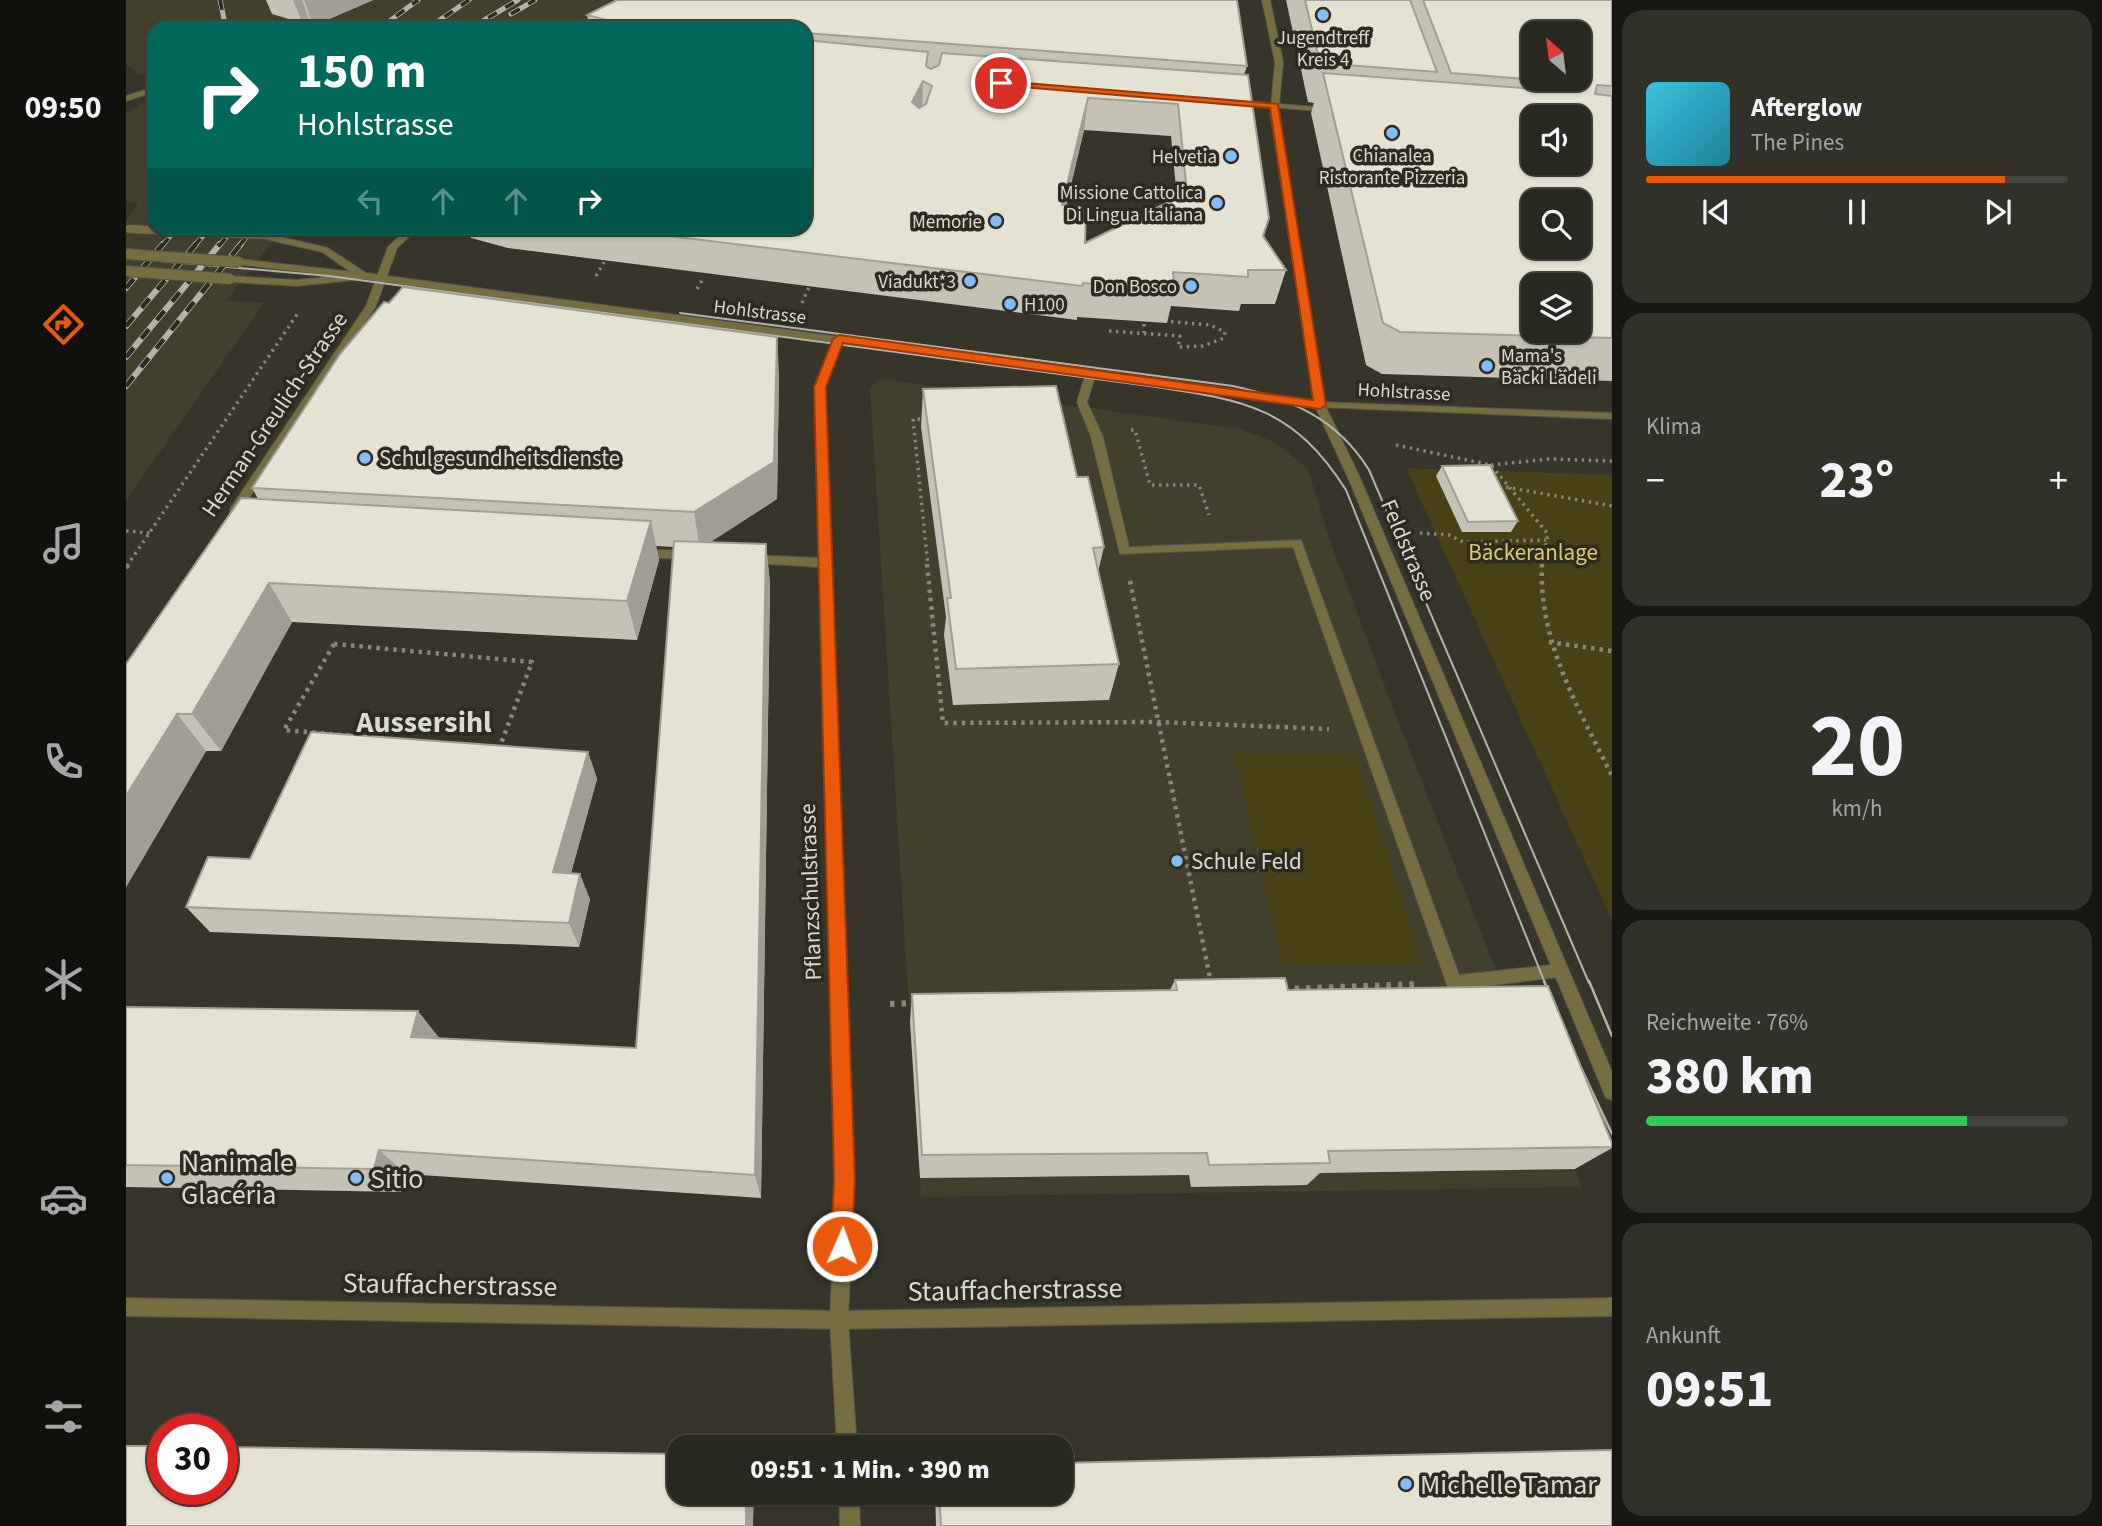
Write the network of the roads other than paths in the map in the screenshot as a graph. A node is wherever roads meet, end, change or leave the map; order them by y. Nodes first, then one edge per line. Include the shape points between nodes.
1 (1266, 0) edge
2 (147, 91) edge
3 (126, 99) edge
4 (1220, 101) edge
5 (1275, 106) junction
6 (1337, 110) edge
7 (128, 229) edge
8 (147, 230) edge
9 (260, 235) edge
10 (406, 235) edge
11 (126, 254) edge
12 (126, 271) edge
13 (363, 276) junction
14 (384, 278) junction
15 (839, 339) junction
16 (1091, 373) junction
17 (1320, 405) junction
18 (1612, 415) edge
19 (223, 529) edge
20 (630, 552) edge
21 (698, 556) edge
22 (739, 558) edge
23 (824, 563) junction
24 (1561, 971) junction
25 (1612, 1092) edge
26 (126, 1307) edge
27 (1612, 1307) edge
28 (839, 1320) junction
29 (845, 1435) edge
30 (849, 1505) edge
31 (850, 1526) edge

1 - 5 street, Feldstrasse via 1279,62
2 - 3 street
4 - 5 street
5 - 6 street
5 - 17 street, Feldstrasse
7 - 8 street, bridge
9 - 13 street, bridge via 325,250
10 - 14 street, Herman-Greulich-Strasse via 393,247
11 - 13 street, Hohlstrasse, bridge
12 - 13 street, Hohlstrasse, bridge via 297,283
13 - 14 street, Hohlstrasse
14 - 15 street, Hohlstrasse
14 - 19 street, Herman-Greulich-Strasse via 371,306
15 - 16 street, Hohlstrasse
15 - 23 street, Pflanzschulstrasse via 820,387
16 - 17 street, Hohlstrasse
16 - 24 street via 1082,402 1095,432 1124,551 1297,543 1454,983
17 - 18 street, Hohlstrasse
17 - 24 street, Feldstrasse
20 - 21 street
22 - 23 street
23 - 28 street, Pflanzschulstrasse via 845,1178
24 - 25 street, Feldstrasse
26 - 28 street, Stauffacherstrasse
27 - 28 street, Stauffacherstrasse
28 - 29 street, Pflanzschulstrasse
30 - 31 street

